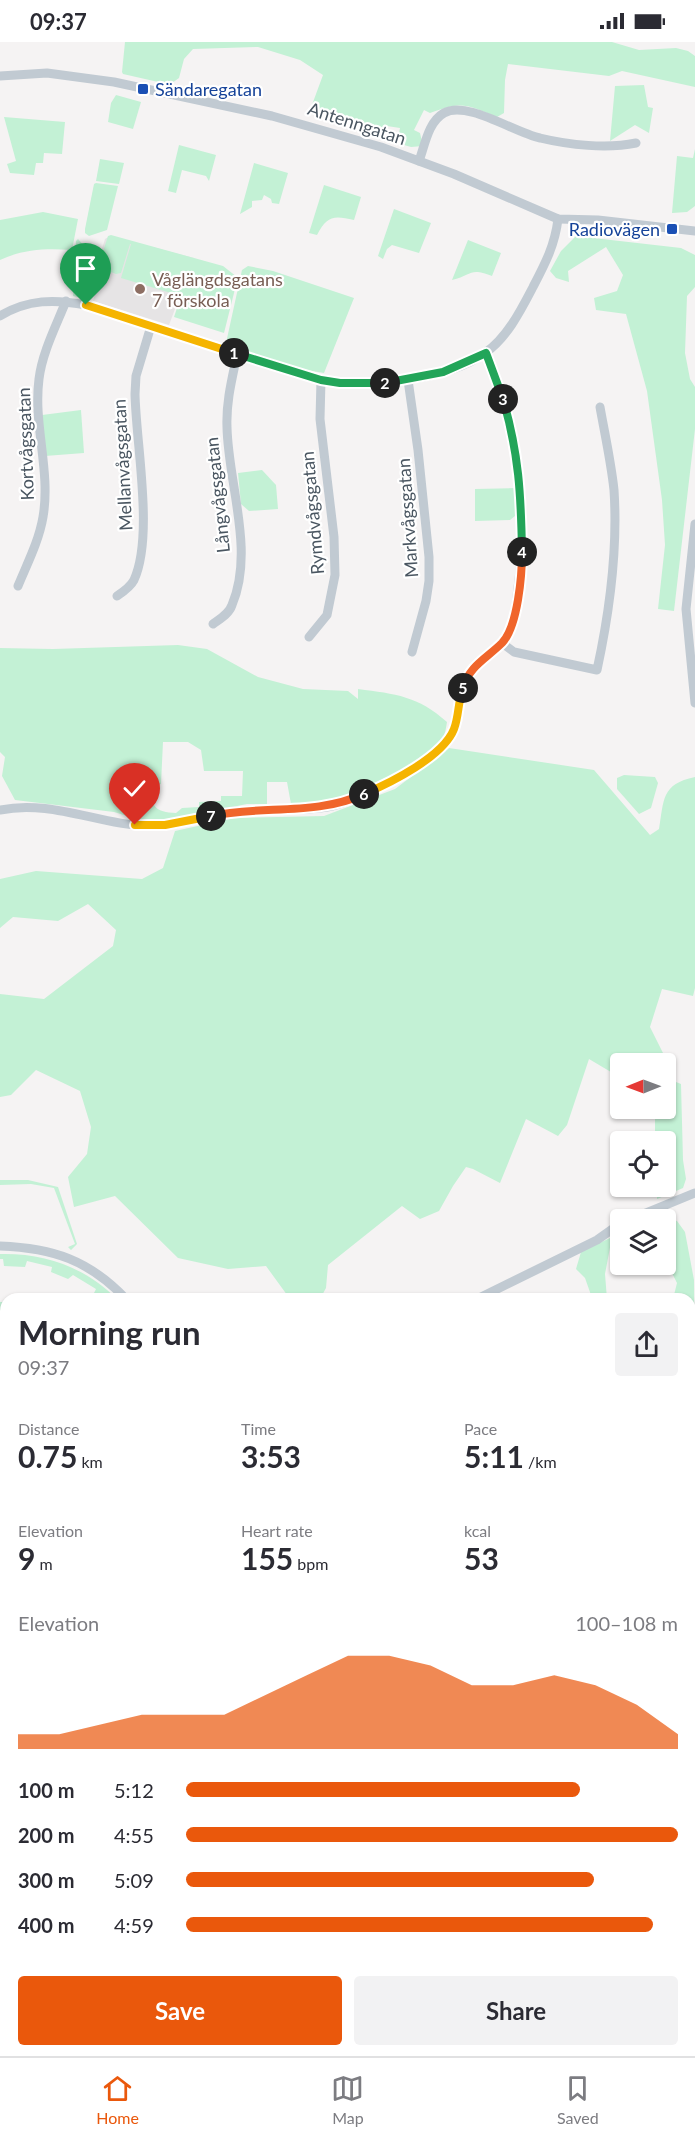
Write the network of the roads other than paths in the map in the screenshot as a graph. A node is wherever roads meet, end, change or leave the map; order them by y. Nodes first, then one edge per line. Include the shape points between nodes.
1 (0, 76) edge
2 (636, 143) dead end
3 (419, 161) junction
4 (558, 219) junction
5 (695, 231) edge
6 (66, 301) junction
7 (0, 316) edge
8 (151, 326) junction
9 (486, 353) junction
10 (237, 355) junction
11 (321, 380) junction
12 (408, 380) junction
13 (600, 407) dead end
14 (695, 524) edge
15 (18, 586) dead end
16 (117, 596) dead end
17 (213, 624) dead end
18 (309, 637) dead end
19 (691, 641) edge
20 (502, 643) junction
21 (412, 652) dead end
22 (695, 703) edge
23 (0, 810) edge
24 (695, 1193) edge
25 (656, 1209) edge
26 (610, 1231) edge
27 (0, 1246) edge
28 (120, 1293) edge
29 (489, 1293) edge

1 - 3 street, Antenngatan via 47,73 114,82 298,122
2 - 3 street via 606,147 543,139 466,110 451,110 430,127
3 - 4 street, Antenngatan
4 - 5 street, Antenngatan
4 - 9 street via 556,238 530,294 516,319
6 - 7 street via 33,302
6 - 8 street
6 - 15 street, Kortvågsgatan via 39,375 44,505 37,539
8 - 10 street
8 - 16 street, Mellanvågsgatan via 136,376 135,394 142,550 133,582
9 - 12 street via 456,368
9 - 20 street via 513,433 520,479 522,563 516,608
10 - 11 street
10 - 17 street, Långvågsgatan via 228,399 227,430 241,558 232,607
11 - 12 street
11 - 18 street, Rymdvågsgatan via 320,419 335,575 327,615
12 - 21 street, Markvågsgatan via 429,557 426,601
13 - 20 street via 614,490 614,543 608,620 597,670 514,652
14 - 19 street via 687,601
19 - 22 street
20 - 23 street via 471,670 445,744 411,769 342,803 236,811 153,826 45,808
24 - 25 street
26 - 29 street
27 - 28 street via 34,1249 77,1261

